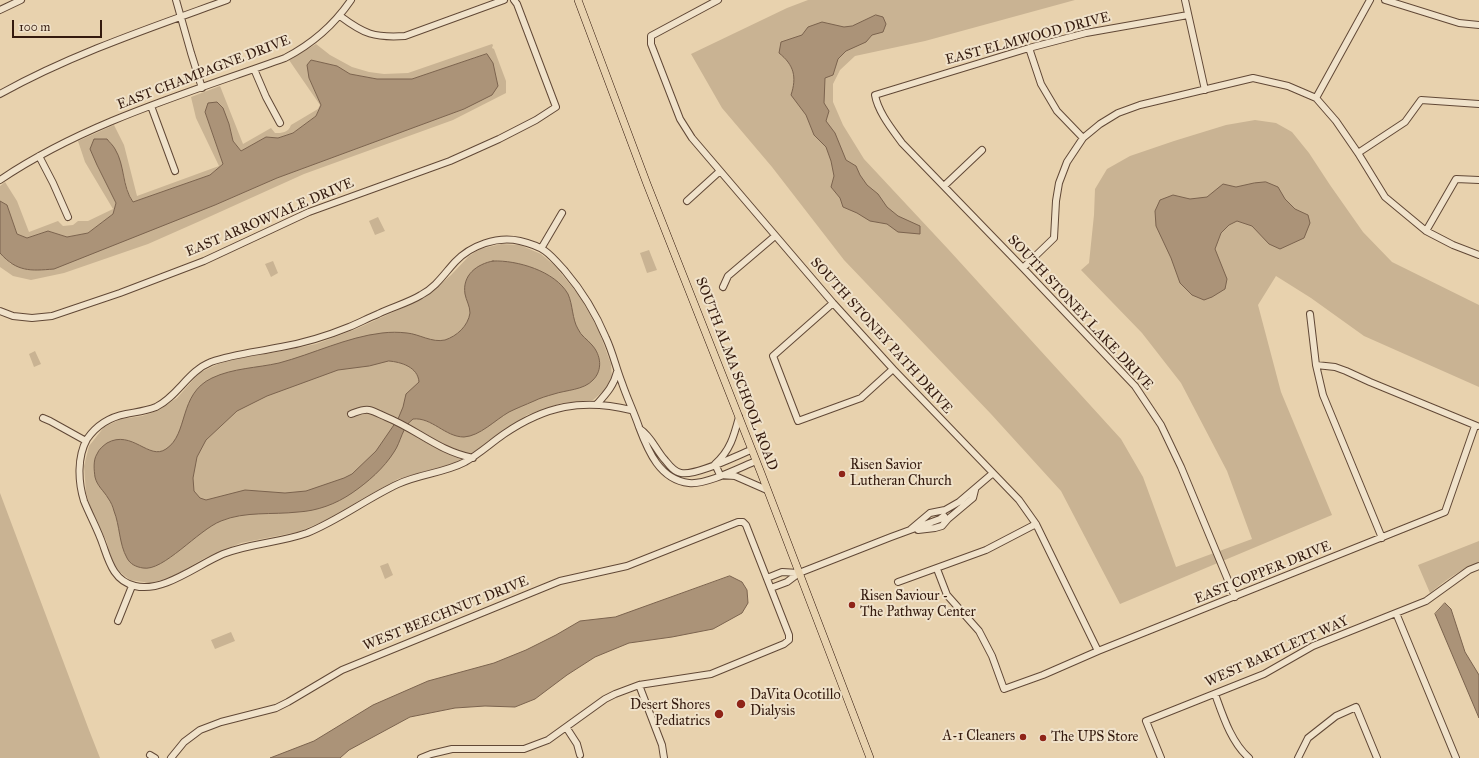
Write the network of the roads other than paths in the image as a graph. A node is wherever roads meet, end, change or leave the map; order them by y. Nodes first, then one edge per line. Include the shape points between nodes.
1 (21, 0) edge
2 (176, 0) edge
3 (227, 0) edge
4 (352, 0) edge
5 (504, 0) edge
6 (514, 0) edge
7 (578, 0) edge
8 (718, 0) edge
9 (1185, 0) edge
10 (1370, 0) edge
11 (1386, 0) edge
12 (0, 10) edge
13 (1188, 15) junction
14 (340, 16) junction
15 (180, 17) junction
16 (1479, 25) edge
17 (1029, 48) junction
18 (254, 69) junction
19 (202, 88) junction
20 (1205, 90) junction
21 (0, 94) edge
22 (875, 94) joint
23 (1316, 98) junction
24 (1479, 104) edge
25 (151, 106) junction
26 (280, 123) dead end
27 (1083, 138) junction
28 (982, 150) dead end
29 (1358, 153) junction
30 (39, 156) junction
31 (175, 170) dead end
32 (720, 171) junction
33 (0, 180) edge
34 (1479, 180) edge
35 (944, 186) junction
36 (687, 201) dead end
37 (562, 213) dead end
38 (68, 217) dead end
39 (1426, 231) junction
40 (776, 236) junction
41 (542, 247) junction
42 (1479, 255) edge
43 (1023, 268) junction
44 (722, 287) dead end
45 (833, 303) junction
46 (0, 311) edge
47 (1310, 314) dead end
48 (1316, 365) junction
49 (893, 369) junction
50 (618, 371) junction
51 (597, 404) junction
52 (631, 410) junction
53 (351, 414) dead end
54 (738, 417) junction
55 (43, 418) dead end
56 (1477, 426) edge
57 (640, 429) junction
58 (86, 441) junction
59 (751, 450) junction
60 (473, 458) junction
61 (756, 461) junction
62 (715, 464) junction
63 (690, 473) junction
64 (993, 473) junction
65 (720, 475) junction
66 (691, 483) junction
67 (767, 490) junction
68 (975, 490) junction
69 (945, 515) junction
70 (1036, 524) junction
71 (910, 530) junction
72 (1382, 538) junction
73 (1479, 566) edge
74 (937, 569) junction
75 (799, 573) junction
76 (767, 578) junction
77 (898, 582) dead end
78 (132, 586) junction
79 (771, 588) junction
80 (1235, 597) junction
81 (1396, 614) junction
82 (118, 621) dead end
83 (1098, 650) junction
84 (639, 685) junction
85 (1215, 694) junction
86 (566, 727) junction
87 (580, 754) dead end
88 (172, 757) edge
89 (421, 758) edge
90 (664, 758) edge
91 (870, 758) edge
92 (1161, 758) edge
93 (1249, 758) edge
94 (1298, 758) edge
95 (1377, 758) edge
96 (1456, 758) edge

1 - 12 street
2 - 15 street
3 - 15 street
4 - 14 street, EAST CHAMPAGNE DRIVE
5 - 14 street via 405,36 370,35
6 - 46 street, EAST ARROWVALE DRIVE via 556,107 536,120 450,161 309,212 204,261 120,293 52,316 32,318 13,316
7 - 54 main road, SOUTH ALMA SCHOOL ROAD
8 - 32 street, SOUTH STONEY PATH DRIVE via 650,36 680,119 692,138
9 - 13 street
10 - 23 street
11 - 16 street via 1459,23
13 - 17 street, EAST ELMWOOD DRIVE via 1086,33
13 - 20 street
14 - 18 street, EAST CHAMPAGNE DRIVE via 300,50
15 - 19 street
15 - 21 street via 80,54
17 - 22 street, EAST ELMWOOD DRIVE
17 - 27 street via 1041,84 1057,111
18 - 19 street, EAST CHAMPAGNE DRIVE
18 - 26 street
19 - 25 street, EAST CHAMPAGNE DRIVE
20 - 23 street via 1253,78 1288,86
20 - 27 street via 1140,105 1118,113
22 - 35 street, SOUTH STONEY LAKE DRIVE via 876,102 902,143
23 - 29 street
24 - 29 street via 1421,100 1405,122
25 - 30 street, EAST CHAMPAGNE DRIVE via 78,136
25 - 31 street
27 - 43 street via 1067,162 1059,184 1054,238
28 - 35 street
29 - 39 street via 1385,197
30 - 33 street, EAST CHAMPAGNE DRIVE
30 - 38 street
32 - 36 street
32 - 40 street, SOUTH STONEY PATH DRIVE
34 - 39 street via 1456,179
35 - 43 street, SOUTH STONEY LAKE DRIVE
37 - 41 street
39 - 42 street
40 - 44 street via 728,276
40 - 45 street, SOUTH STONEY PATH DRIVE
41 - 50 street via 582,293 605,335
41 - 58 street via 515,240 491,241 479,245 457,260 434,286 421,295 343,330 310,341 241,353 209,363 199,368 169,399 155,408 113,417 96,428
43 - 80 street, SOUTH STONEY LAKE DRIVE via 1135,386 1161,426 1181,467
45 - 49 street, SOUTH STONEY PATH DRIVE
45 - 49 street via 773,356 798,421 861,398
47 - 48 street
48 - 56 street via 1346,371
48 - 72 street via 1323,395
49 - 64 street, SOUTH STONEY PATH DRIVE
50 - 51 street via 610,390
50 - 52 street
51 - 52 street
51 - 60 street via 580,404 551,410 523,421
52 - 57 street
53 - 60 street via 370,410 395,421 439,447
54 - 59 main road, SOUTH ALMA SCHOOL ROAD
54 - 62 street via 728,451
55 - 58 street
56 - 72 street, EAST COPPER DRIVE via 1445,512
57 - 63 street via 647,433 671,468 680,474
57 - 66 street via 651,455 662,471 672,479
58 - 78 street via 80,464 84,499 112,570
59 - 61 main road, SOUTH ALMA SCHOOL ROAD
59 - 62 street
60 - 78 street via 402,483 368,499 343,516 306,533 236,549 158,586
61 - 65 street
61 - 67 main road, SOUTH ALMA SCHOOL ROAD
62 - 63 street
62 - 65 street
63 - 66 street
64 - 68 street
64 - 70 street, SOUTH STONEY PATH DRIVE via 1019,500
65 - 66 street via 699,483
65 - 67 street via 735,476
67 - 75 main road, SOUTH ALMA SCHOOL ROAD
68 - 69 street
68 - 69 street via 973,498 954,514
69 - 71 street
69 - 71 street via 930,513
70 - 74 street via 986,550
70 - 83 street, SOUTH STONEY PATH DRIVE
71 - 75 street
72 - 80 street, EAST COPPER DRIVE
73 - 81 street, WEST BARTLETT WAY via 1469,570 1426,601
74 - 77 street
74 - 83 street, EAST COPPER DRIVE via 947,594 979,631 992,656 1004,689 1043,675
75 - 76 street via 782,572
75 - 79 street via 787,582
75 - 91 main road, SOUTH ALMA SCHOOL ROAD
76 - 79 street
76 - 88 street, WEST BEECHNUT DRIVE via 749,530 743,522 738,522 628,566 560,581 342,670 276,708 200,730 184,742
78 - 82 street
79 - 84 street via 789,635 789,640 784,644 711,674
80 - 83 street, EAST COPPER DRIVE
81 - 85 street, WEST BARTLETT WAY via 1313,646 1264,674
81 - 96 street
84 - 86 street via 605,700
84 - 90 street via 662,745
85 - 92 street, WEST BARTLETT WAY via 1146,721
85 - 93 street via 1229,730 1242,752
86 - 87 street
86 - 89 street via 540,744 524,749 497,752 452,749
94 - 95 street via 1308,738 1336,716 1356,707

